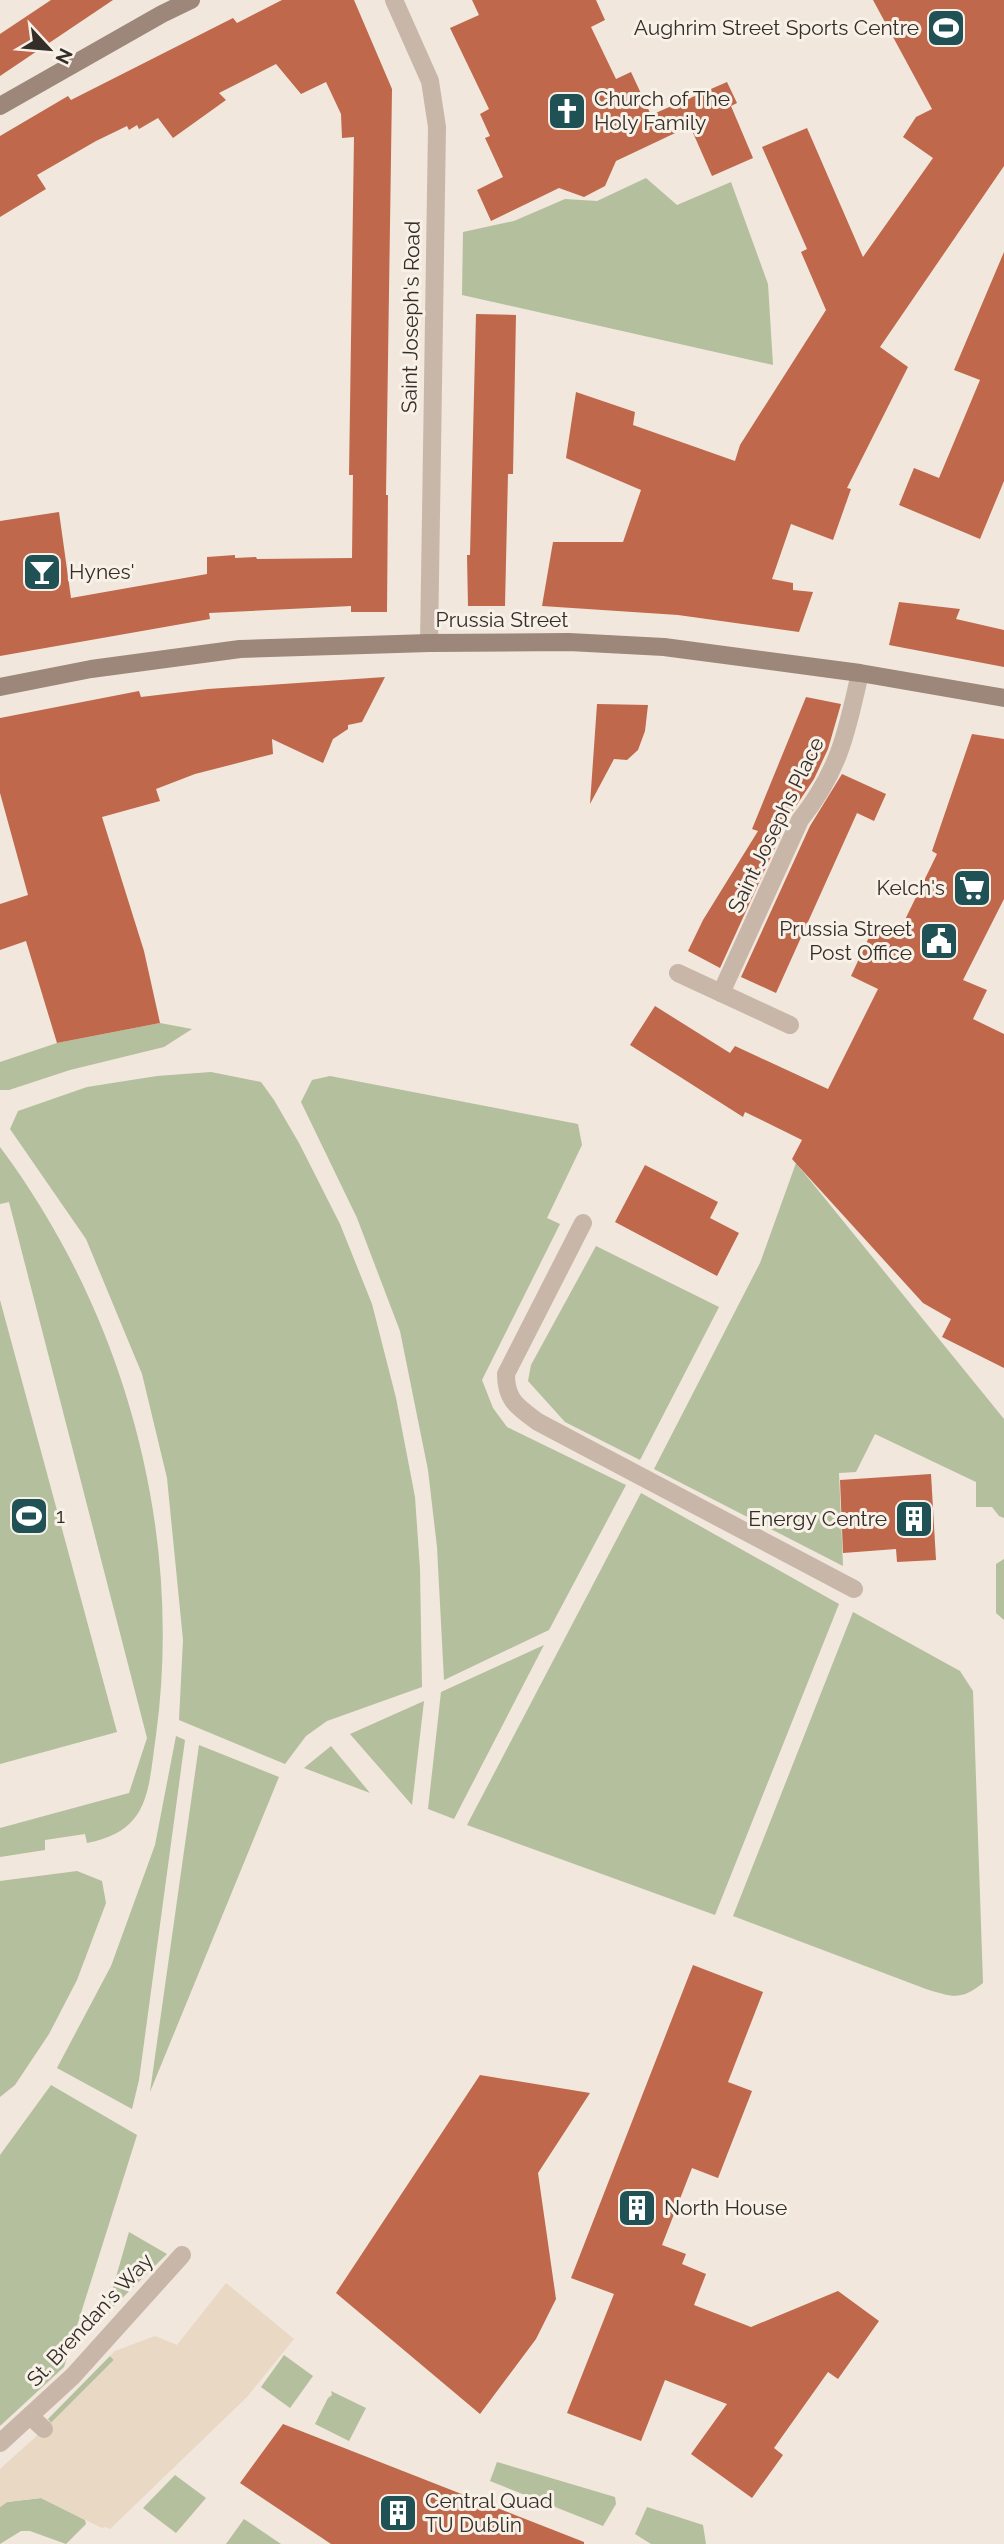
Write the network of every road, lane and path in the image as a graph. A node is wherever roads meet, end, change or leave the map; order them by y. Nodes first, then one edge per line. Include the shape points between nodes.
1 (191, 0) edge
2 (394, 0) edge
3 (0, 106) edge
4 (429, 643) junction
5 (860, 673) junction
6 (0, 687) edge
7 (1004, 698) edge
8 (678, 973) dead end
9 (721, 993) junction
10 (790, 1026) dead end
11 (583, 1223) dead end
12 (853, 1589) dead end
13 (182, 2255) dead end
14 (30, 2416) junction
15 (44, 2429) dead end
16 (0, 2442) edge

1 - 3 main road
2 - 4 street, Saint Joseph's Road via 430,81 437,127
4 - 5 main road, Prussia Street via 664,647
4 - 6 main road, Prussia Street via 205,652
5 - 7 main road, Prussia Street
5 - 9 street, Saint Josephs Place via 837,761 800,820
8 - 9 street
9 - 10 street
11 - 12 street via 506,1374 506,1390 516,1406 538,1422
13 - 14 street, St. Brendan's Way via 104,2343
14 - 15 street, St. Brendan's Way
14 - 16 street, St. Brendan's Way

